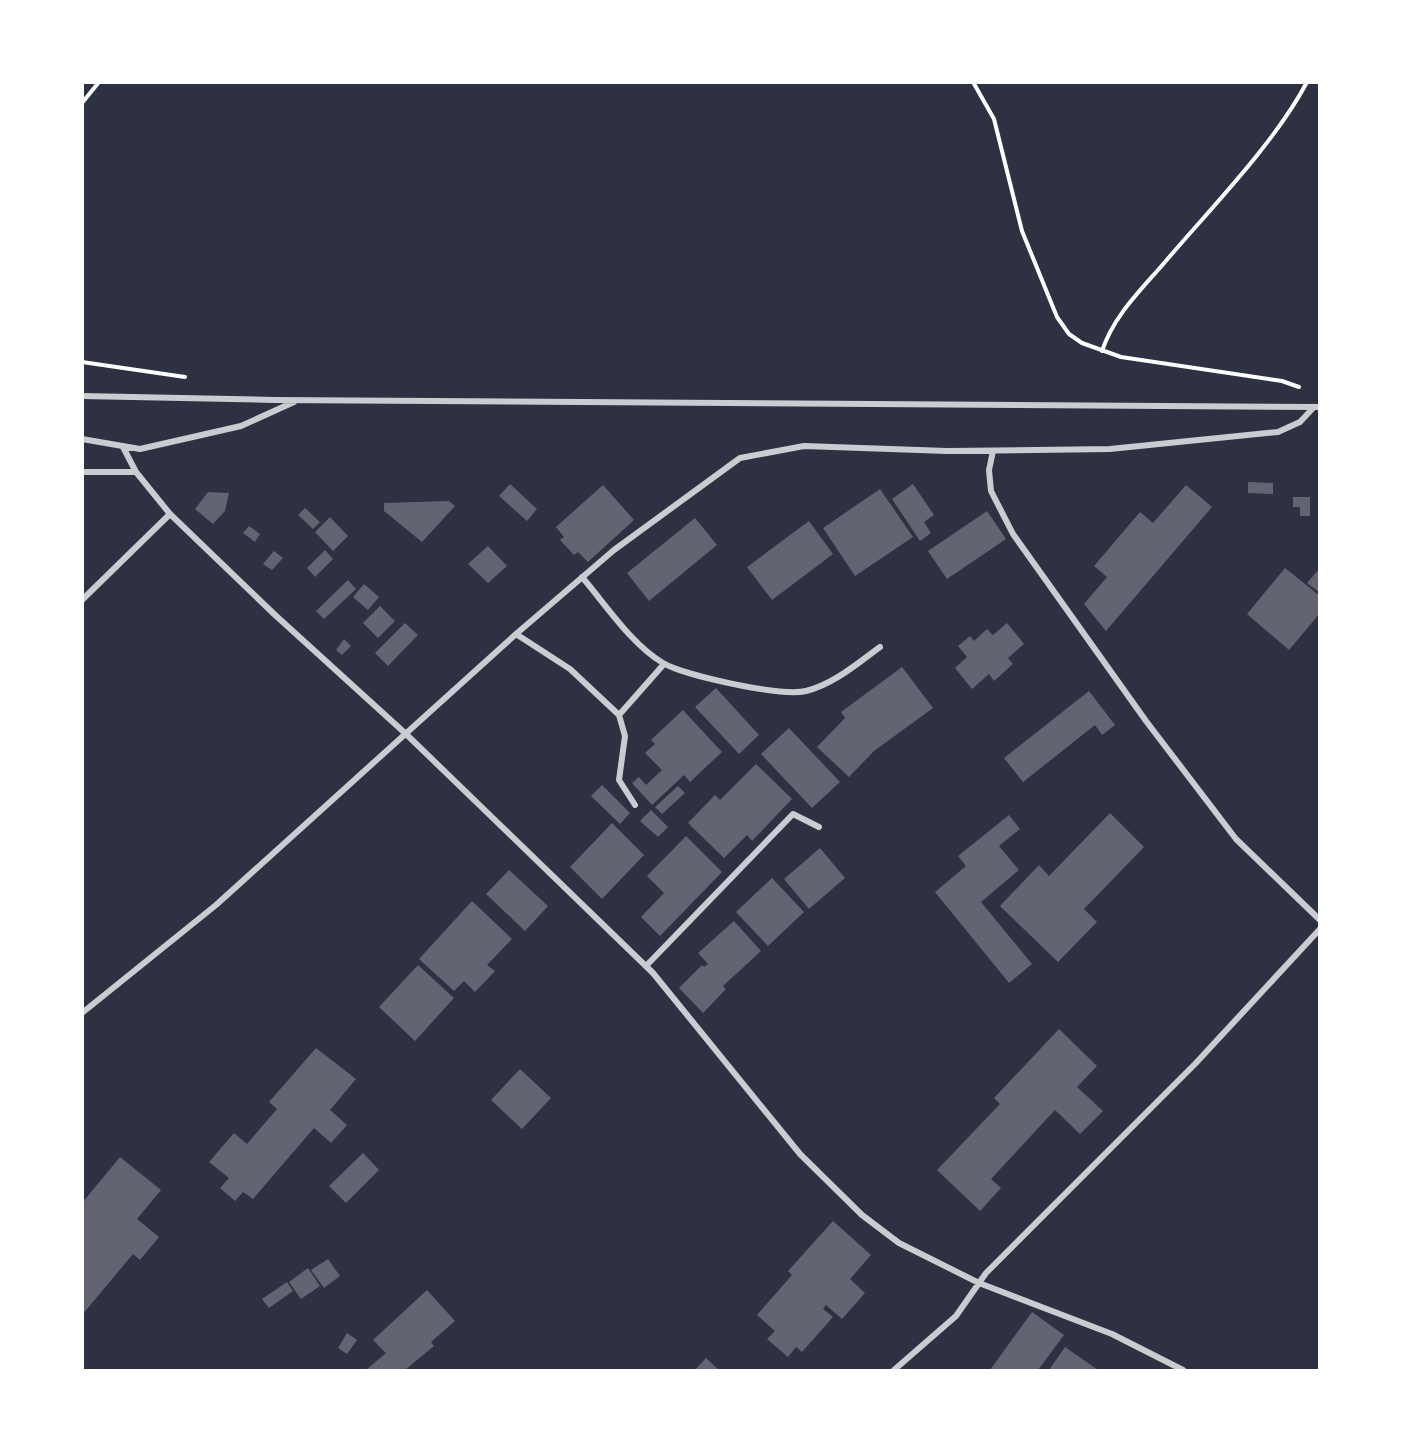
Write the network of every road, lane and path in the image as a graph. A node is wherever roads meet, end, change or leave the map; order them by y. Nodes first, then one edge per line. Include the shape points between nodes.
1 (99, 82) edge
2 (973, 82) edge
3 (1306, 82) edge
4 (82, 103) edge
5 (1102, 351) junction
6 (82, 396) edge
7 (297, 400) junction
8 (1317, 407) edge
9 (82, 438) edge
10 (123, 447) junction
11 (993, 450) junction
12 (82, 472) edge
13 (136, 472) junction
14 (171, 514) junction
15 (582, 578) junction
16 (82, 600) edge
17 (516, 634) junction
18 (880, 647) dead end
19 (664, 664) junction
20 (619, 715) junction
21 (406, 734) junction
22 (635, 805) dead end
23 (819, 827) dead end
24 (1320, 920) edge
25 (1320, 929) edge
26 (646, 966) junction
27 (82, 1013) edge
28 (979, 1283) junction
29 (894, 1371) edge
30 (1183, 1371) edge

1 - 4 path
2 - 5 path via 994,119 1022,231 1057,317 1082,344
3 - 5 path via 1277,128 1123,310 1108,332
5 - 8 path via 1297,384
6 - 7 street
7 - 8 street
7 - 10 street via 241,426 140,449
8 - 11 street via 1300,422 1278,432 1110,449
9 - 10 street
10 - 13 street
11 - 15 street via 804,446 740,458
11 - 24 street via 989,470 991,491 1013,534 1146,721 1236,839
12 - 13 street
13 - 14 street
14 - 16 street
14 - 21 street via 274,615
15 - 17 street
15 - 19 street via 636,642
17 - 20 street via 570,669
17 - 21 street
18 - 19 street via 843,674 805,691 767,690
19 - 20 street
20 - 22 street via 625,736 619,780
21 - 26 street
21 - 27 street via 216,904
23 - 26 street via 793,814
25 - 28 street via 1195,1064
26 - 28 street via 800,1154 862,1215 898,1243
28 - 29 street via 956,1316
28 - 30 street via 1112,1334

